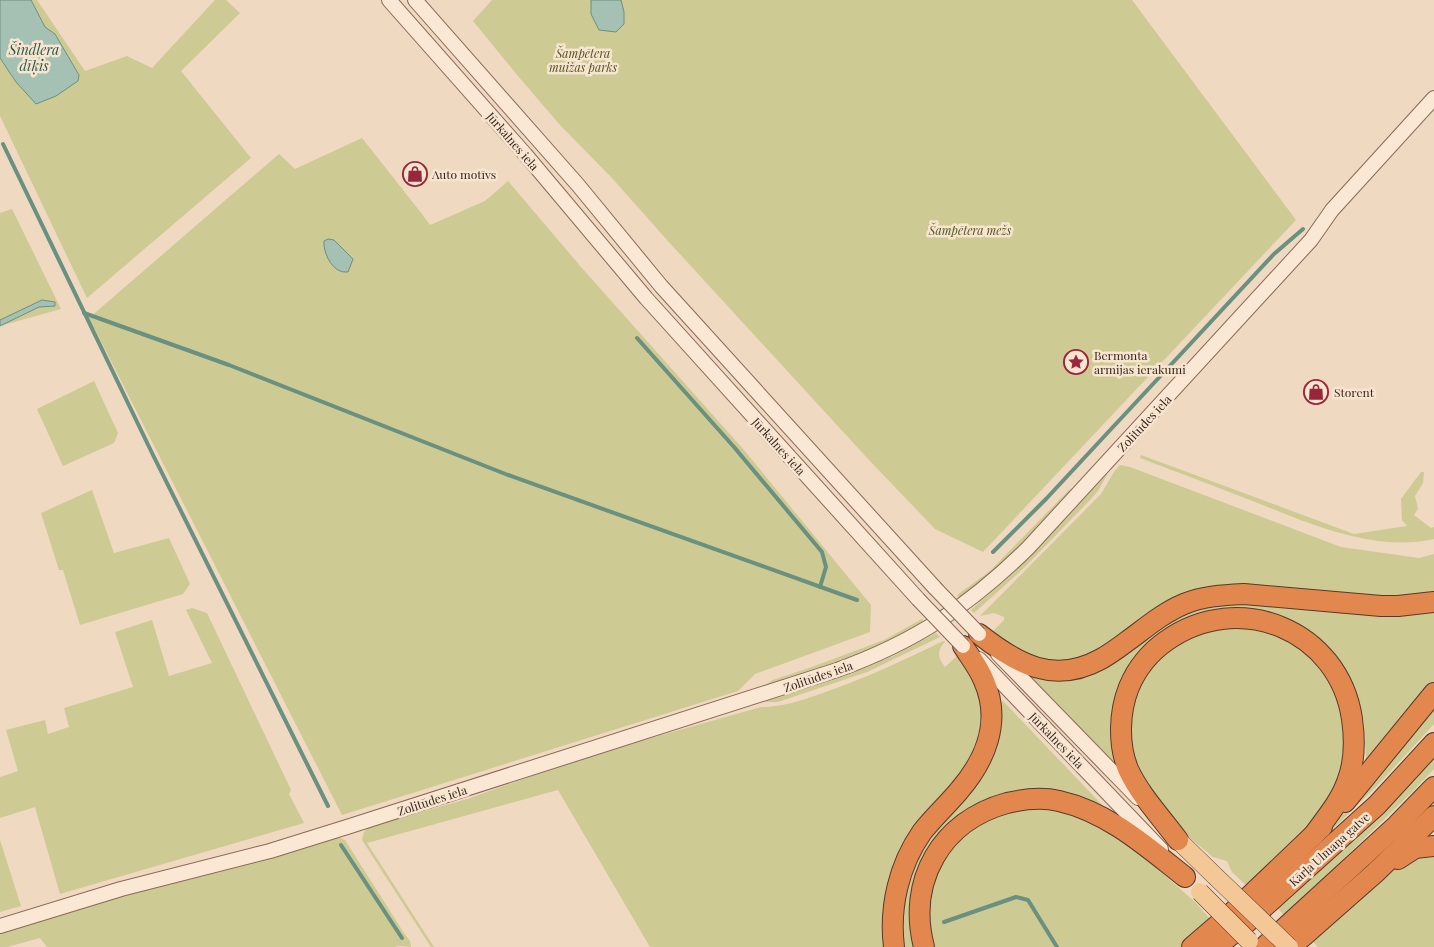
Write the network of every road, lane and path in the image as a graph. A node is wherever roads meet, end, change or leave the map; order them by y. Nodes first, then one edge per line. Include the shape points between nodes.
1 (389, 0) edge
2 (415, 0) edge
3 (1434, 98) edge
4 (1434, 602) edge
5 (971, 640) junction
6 (1434, 693) edge
7 (1434, 743) edge
8 (1434, 787) edge
9 (1434, 816) edge
10 (1313, 836) junction
11 (1178, 840) junction
12 (1434, 846) edge
13 (1375, 873) junction
14 (1185, 877) junction
15 (0, 926) edge
16 (894, 947) edge
17 (924, 947) edge
18 (1192, 947) edge
19 (1216, 947) edge
20 (1255, 947) edge
21 (1264, 947) edge
22 (1290, 947) edge

1 - 5 street, Jūrkalnes iela, bridge via 646,298 918,599
2 - 5 street, Jūrkalnes iela, bridge via 578,185 661,286 934,588
3 - 15 street, Zolitūdes iela via 1332,210 1305,247 1028,548 984,589 940,622 891,648 837,670 270,851 121,889
4 - 5 highway via 1380,606 1244,594 1204,598 1167,613 1101,659 1086,666 1059,670 1036,668
5 - 11 street, Jūrkalnes iela
5 - 14 street, Jūrkalnes iela via 975,655
5 - 16 highway via 989,694 988,744 977,768 928,824 907,859 898,882 894,906
6 - 10 highway via 1370,773
7 - 19 highway, Kārļa Ulmaņa gatve via 1377,805
8 - 21 highway
9 - 13 highway
10 - 11 highway via 1343,793 1353,763 1354,728 1342,684 1329,661 1294,634 1254,619 1227,618 1193,626 1160,645 1133,677 1124,704 1121,740 1127,767 1139,789
10 - 18 highway
11 - 22 main road, bridge
12 - 13 highway via 1415,848
13 - 22 highway
14 - 17 highway via 1138,840 1089,812 1050,799 1012,802 987,810 966,822 949,836 935,855 920,900
14 - 20 main road, bridge

